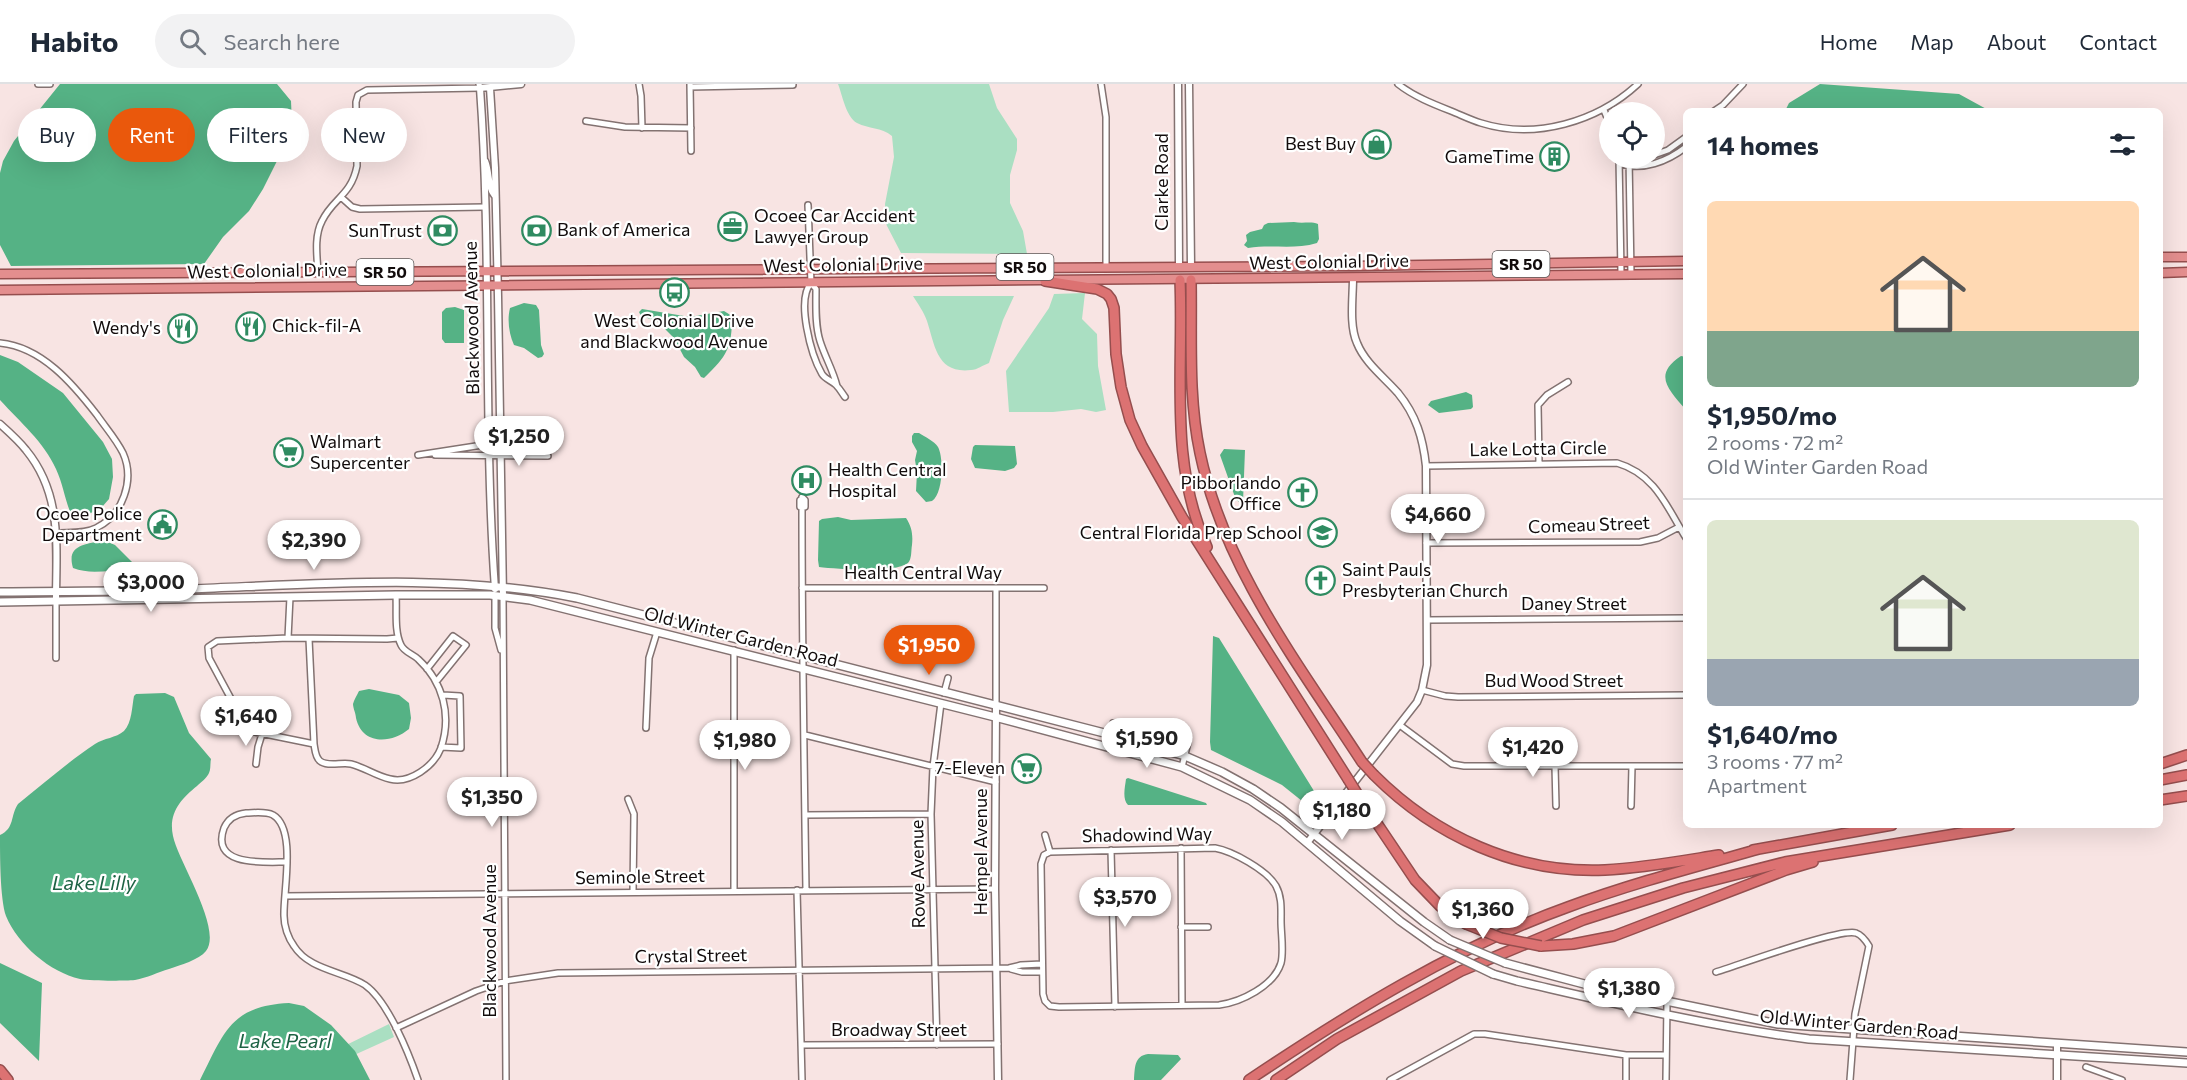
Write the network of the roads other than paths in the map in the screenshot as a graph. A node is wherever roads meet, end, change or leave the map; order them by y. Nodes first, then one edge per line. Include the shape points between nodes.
1 (38, 84) edge
2 (50, 84) edge
3 (521, 84) edge
4 (639, 84) edge
5 (1101, 84) edge
6 (1178, 84) edge
7 (1189, 84) edge
8 (1398, 84) edge
9 (1638, 84) edge
10 (1743, 84) edge
11 (690, 85) edge
12 (767, 85) edge
13 (794, 85) edge
14 (479, 86) edge
15 (490, 86) edge
16 (1615, 102) edge
17 (1722, 108) edge
18 (1599, 112) edge
19 (586, 121) dead end
20 (642, 128) junction
21 (691, 128) junction
22 (1683, 139) edge
23 (1683, 149) edge
24 (691, 151) dead end
25 (1665, 151) edge
26 (483, 156) junction
27 (1665, 160) edge
28 (1619, 168) edge
29 (1630, 168) edge
30 (495, 196) junction
31 (342, 198) junction
32 (808, 205) dead end
33 (485, 207) junction
34 (2163, 257) edge
35 (2187, 257) edge
36 (1683, 261) edge
37 (1621, 262) junction
38 (1631, 262) junction
39 (1106, 266) junction
40 (1179, 266) junction
41 (1191, 266) junction
42 (1352, 266) junction
43 (1373, 266) junction
44 (810, 268) junction
45 (486, 271) junction
46 (497, 271) junction
47 (232, 272) junction
48 (318, 272) junction
49 (2187, 272) edge
50 (1621, 273) junction
51 (1631, 273) junction
52 (2163, 273) edge
53 (0, 274) edge
54 (1683, 274) edge
55 (1353, 278) junction
56 (1330, 279) junction
57 (1045, 280) junction
58 (1180, 280) junction
59 (1191, 280) junction
60 (810, 283) junction
61 (486, 284) junction
62 (498, 284) junction
63 (213, 288) junction
64 (0, 290) edge
65 (0, 343) edge
66 (1568, 382) dead end
67 (837, 386) junction
68 (845, 397) dead end
69 (0, 424) edge
70 (548, 442) dead end
71 (501, 443) junction
72 (489, 444) junction
73 (501, 455) junction
74 (490, 456) junction
75 (548, 456) dead end
76 (1539, 464) junction
77 (1426, 466) junction
78 (802, 498) dead end
79 (1679, 527) junction
80 (55, 533) junction
81 (1683, 533) edge
82 (1426, 543) junction
83 (1215, 566) junction
84 (290, 584) junction
85 (494, 585) junction
86 (504, 586) junction
87 (802, 588) junction
88 (996, 588) junction
89 (1044, 588) dead end
90 (56, 591) junction
91 (0, 592) edge
92 (396, 595) junction
93 (499, 596) junction
94 (290, 597) junction
95 (56, 601) junction
96 (0, 602) edge
97 (1683, 618) edge
98 (1427, 620) junction
99 (657, 632) junction
100 (288, 638) junction
101 (398, 638) junction
102 (309, 639) junction
103 (734, 650) junction
104 (802, 656) junction
105 (56, 658) dead end
106 (802, 668) junction
107 (427, 669) junction
108 (948, 678) dead end
109 (435, 682) junction
110 (1422, 690) junction
111 (944, 693) junction
112 (443, 695) junction
113 (1683, 695) edge
114 (940, 703) junction
115 (996, 706) junction
116 (995, 717) junction
117 (1113, 723) dead end
118 (1401, 726) junction
119 (646, 728) dead end
120 (262, 734) junction
121 (805, 735) junction
122 (1112, 735) junction
123 (1188, 742) dead end
124 (314, 744) junction
125 (441, 747) junction
126 (2187, 755) edge
127 (1185, 756) junction
128 (2163, 763) edge
129 (256, 764) dead end
130 (1556, 766) junction
131 (1632, 766) junction
132 (1683, 766) edge
133 (933, 767) junction
134 (1182, 767) junction
135 (2187, 775) edge
136 (2163, 779) edge
137 (996, 783) junction
138 (2187, 796) edge
139 (628, 799) dead end
140 (2163, 800) edge
141 (1556, 806) dead end
142 (1631, 806) dead end
143 (931, 814) junction
144 (805, 815) junction
145 (1875, 828) edge
146 (1992, 828) edge
147 (1045, 835) dead end
148 (1314, 835) junction
149 (1307, 843) junction
150 (1181, 848) junction
151 (1759, 849) junction
152 (1865, 849) junction
153 (1112, 850) junction
154 (1050, 852) junction
155 (286, 862) junction
156 (995, 889) junction
157 (797, 890) junction
158 (806, 890) junction
159 (933, 890) junction
160 (734, 891) junction
161 (633, 892) junction
162 (504, 894) junction
163 (285, 896) junction
164 (1181, 927) junction
165 (1208, 927) dead end
166 (1042, 964) junction
167 (997, 968) junction
168 (1009, 968) junction
169 (934, 969) junction
170 (800, 970) junction
171 (1042, 972) junction
172 (1716, 972) dead end
173 (505, 981) junction
174 (1667, 1002) junction
175 (1182, 1005) junction
176 (1115, 1006) junction
177 (1666, 1014) junction
178 (396, 1028) junction
179 (1854, 1031) junction
180 (1853, 1041) junction
181 (998, 1044) junction
182 (2057, 1044) junction
183 (801, 1045) junction
184 (937, 1045) junction
185 (2187, 1052) edge
186 (1665, 1054) junction
187 (1626, 1055) junction
188 (2057, 1055) junction
189 (2187, 1063) edge
190 (2086, 1067) dead end
191 (0, 1070) edge
192 (8, 1080) edge
193 (418, 1080) edge
194 (506, 1080) edge
195 (802, 1080) edge
196 (998, 1080) edge
197 (1249, 1080) edge
198 (1276, 1080) edge
199 (1390, 1080) edge
200 (1626, 1080) edge
201 (1666, 1080) edge
202 (1850, 1080) edge
203 (2057, 1080) edge
204 (2122, 1080) edge

1 - 2 street
3 - 15 street
4 - 20 street
5 - 39 street via 1106,117
6 - 40 street, Clarke Road
7 - 41 street, Clarke Road
8 - 18 street via 1482,123 1509,128 1540,129
9 - 16 street
10 - 17 street
11 - 12 street
11 - 21 street
12 - 13 street
14 - 15 street
14 - 26 street, Blackwood Avenue
14 - 31 street via 367,90 358,95 357,166
15 - 30 street, Blackwood Avenue
19 - 20 street
20 - 21 street
21 - 24 street
22 - 25 street
23 - 27 street
26 - 30 street
26 - 33 street, Blackwood Avenue
28 - 37 street
29 - 38 street
30 - 46 street, Blackwood Avenue
31 - 33 street via 360,209
31 - 48 street via 320,223
32 - 44 street
33 - 45 street, Blackwood Avenue
34 - 35 highway
36 - 38 highway, West Colonial Drive / SR 50
37 - 38 highway, West Colonial Drive / SR 50
37 - 43 highway, West Colonial Drive / SR 50
37 - 50 street
38 - 51 street
39 - 40 highway, West Colonial Drive / SR 50
39 - 44 highway, West Colonial Drive / SR 50
40 - 41 highway, West Colonial Drive / SR 50
40 - 58 highway, Clarke Road
41 - 42 highway, West Colonial Drive / SR 50
41 - 59 highway, Clarke Road
42 - 43 highway, West Colonial Drive / SR 50
42 - 56 highway
43 - 55 highway
44 - 46 highway, West Colonial Drive / SR 50
44 - 60 street
45 - 46 highway, West Colonial Drive / SR 50
45 - 48 highway, West Colonial Drive / SR 50
45 - 61 street, Blackwood Avenue
46 - 62 street, Blackwood Avenue
47 - 48 highway, West Colonial Drive / SR 50
47 - 53 highway, West Colonial Drive / SR 50
47 - 63 highway
49 - 52 highway
50 - 51 highway, West Colonial Drive / SR 50
50 - 55 highway, West Colonial Drive / SR 50
51 - 54 highway, West Colonial Drive / SR 50
55 - 56 highway, West Colonial Drive / SR 50
55 - 77 street via 1356,342 1409,409 1423,443
56 - 59 highway, West Colonial Drive / SR 50
57 - 58 highway, West Colonial Drive / SR 50
57 - 60 highway, West Colonial Drive / SR 50
57 - 83 highway via 1097,289 1111,299 1118,371 1130,420 1156,474
58 - 59 highway, West Colonial Drive / SR 50
58 - 83 highway via 1183,465 1196,518
59 - 151 highway, bridge via 1195,414 1199,450 1217,515 1268,617 1374,775 1411,809 1442,830 1472,845 1536,864 1603,870
60 - 62 highway, West Colonial Drive / SR 50
60 - 67 street via 816,289 820,340
60 - 67 street via 805,289 810,344 823,376
61 - 62 highway, West Colonial Drive / SR 50
61 - 63 highway, West Colonial Drive / SR 50
61 - 72 street, Blackwood Avenue
62 - 71 street, Blackwood Avenue
63 - 64 highway, West Colonial Drive / SR 50
65 - 80 street via 30,351 65,377 124,456 128,477 123,500 114,516 95,528
66 - 76 street via 1538,405
67 - 68 street
69 - 80 street via 41,472 51,494
70 - 71 street
71 - 72 street
71 - 73 street, Blackwood Avenue
72 - 74 street, Blackwood Avenue
72 - 74 street via 418,455
73 - 74 street
73 - 75 street
73 - 86 street, Blackwood Avenue
74 - 85 street, Blackwood Avenue
76 - 77 street, Lake Lotta Circle
76 - 79 street, Lake Lotta Circle via 1617,463 1632,467 1656,489
77 - 82 street
78 - 87 street
79 - 81 street, Lake Lotta Circle
79 - 82 street, Comeau Street via 1640,542
80 - 90 street
82 - 98 street
83 - 152 highway, bridge via 1415,880 1440,906 1466,924 1501,938 1541,946 1573,944 1614,936 1786,870
84 - 85 main road, Old Winter Garden Road
84 - 90 main road, Old Winter Garden Road
84 - 94 main road
85 - 86 main road, Old Winter Garden Road
85 - 93 street, Blackwood Avenue
86 - 93 street, Blackwood Avenue
86 - 104 main road, Old Winter Garden Road via 577,598
87 - 88 street, Health Central Way
87 - 104 street
88 - 89 street, Health Central Way
88 - 115 street, Hempel Avenue
90 - 91 main road, Old Winter Garden Road
90 - 95 street
92 - 93 main road, Old Winter Garden Road
92 - 94 main road, Old Winter Garden Road
92 - 101 street
93 - 99 main road, Old Winter Garden Road
93 - 162 street, Blackwood Avenue via 495,628 502,658
94 - 95 main road, Old Winter Garden Road
94 - 100 street
95 - 96 main road, Old Winter Garden Road
95 - 105 street
97 - 98 street, Daney Street
98 - 110 street via 1427,665
99 - 103 main road, Old Winter Garden Road
99 - 119 street via 649,658
100 - 102 street
100 - 120 street via 217,641 208,647 209,658 244,723
101 - 102 street
101 - 107 street via 402,648
102 - 124 street
103 - 106 main road, Old Winter Garden Road
103 - 160 street
104 - 106 street
104 - 111 main road, Old Winter Garden Road
106 - 114 main road, Old Winter Garden Road
106 - 121 street
107 - 109 street
107 - 109 street via 453,636 466,645
108 - 111 street
109 - 112 street
110 - 113 street, Bud Wood Street via 1445,696
110 - 118 street
111 - 115 main road, Old Winter Garden Road
112 - 125 street via 446,711
112 - 125 street via 459,696 461,748
114 - 116 main road, Old Winter Garden Road
114 - 133 street, Rowe Avenue
115 - 116 street, Hempel Avenue
115 - 122 main road, Old Winter Garden Road
116 - 134 main road, Old Winter Garden Road
116 - 137 street, Hempel Avenue
117 - 122 street
118 - 130 street via 1452,764
118 - 148 street
120 - 124 street
120 - 129 street
121 - 133 street
121 - 144 street
122 - 127 main road, Old Winter Garden Road
123 - 127 street
124 - 125 street via 320,761 351,764 391,780 420,773
126 - 128 highway
127 - 134 street
127 - 148 main road, Old Winter Garden Road via 1253,789
130 - 131 street
130 - 141 street
131 - 132 street
131 - 142 street
133 - 137 street
133 - 143 street, Rowe Avenue
134 - 149 main road, Old Winter Garden Road via 1250,800
135 - 136 highway
137 - 156 street, Hempel Avenue
138 - 140 highway
139 - 161 street via 634,814
143 - 144 street
143 - 159 street, Rowe Avenue
144 - 158 street
145 - 151 highway
146 - 152 highway
147 - 154 street
148 - 149 street
148 - 174 main road, Old Winter Garden Road, bridge via 1450,940 1547,976
149 - 177 main road, Old Winter Garden Road, bridge via 1435,946 1493,974
150 - 153 street, Shadowind Way
150 - 164 street
150 - 175 street, Shadowind Way via 1227,850 1270,878 1280,895 1282,960 1269,981 1231,1004
151 - 197 highway via 1567,907 1502,934 1359,1008
152 - 198 highway via 1774,865 1683,888 1583,920 1461,971 1337,1039
153 - 154 street, Shadowind Way
153 - 176 street
154 - 166 street, Shadowind Way via 1041,864
155 - 155 street via 286,840 281,824 272,815 242,813 225,826 224,844 235,859
155 - 163 street
156 - 159 street, Seminole Street
156 - 167 street, Hempel Avenue
157 - 158 street, Seminole Street
157 - 160 street, Seminole Street
157 - 170 street
158 - 159 street, Seminole Street
159 - 169 street, Rowe Avenue
160 - 161 street, Seminole Street
161 - 162 street, Seminole Street
162 - 163 street, Seminole Street
162 - 173 street, Blackwood Avenue
163 - 178 street via 286,928 301,956 365,986
164 - 165 street
164 - 175 street
166 - 168 street
166 - 171 street, Shadowind Way
167 - 168 street
167 - 169 street, Crystal Street
167 - 181 street, Hempel Avenue
168 - 171 street
169 - 170 street, Crystal Street
169 - 184 street, Rowe Avenue
170 - 173 street, Crystal Street via 558,973
170 - 183 street
171 - 176 street, Shadowind Way via 1043,994 1050,1006
172 - 179 street via 1844,933 1856,933 1869,946
173 - 178 street, Crystal Street
173 - 194 street, Blackwood Avenue
174 - 177 street
174 - 179 main road, Old Winter Garden Road via 1778,1024
175 - 176 street, Shadowind Way
177 - 180 main road, Old Winter Garden Road via 1771,1034
177 - 186 street
178 - 193 street
179 - 180 street
179 - 182 main road, Old Winter Garden Road
180 - 188 main road, Old Winter Garden Road
180 - 202 street
181 - 184 street, Broadway Street
181 - 196 street, Hempel Avenue
182 - 185 main road, Old Winter Garden Road
182 - 188 street
183 - 184 street, Broadway Street
183 - 195 street
186 - 187 street
186 - 201 street
187 - 199 street via 1474,1034
187 - 200 street
188 - 189 main road, Old Winter Garden Road
188 - 203 street
190 - 204 street
191 - 192 highway

